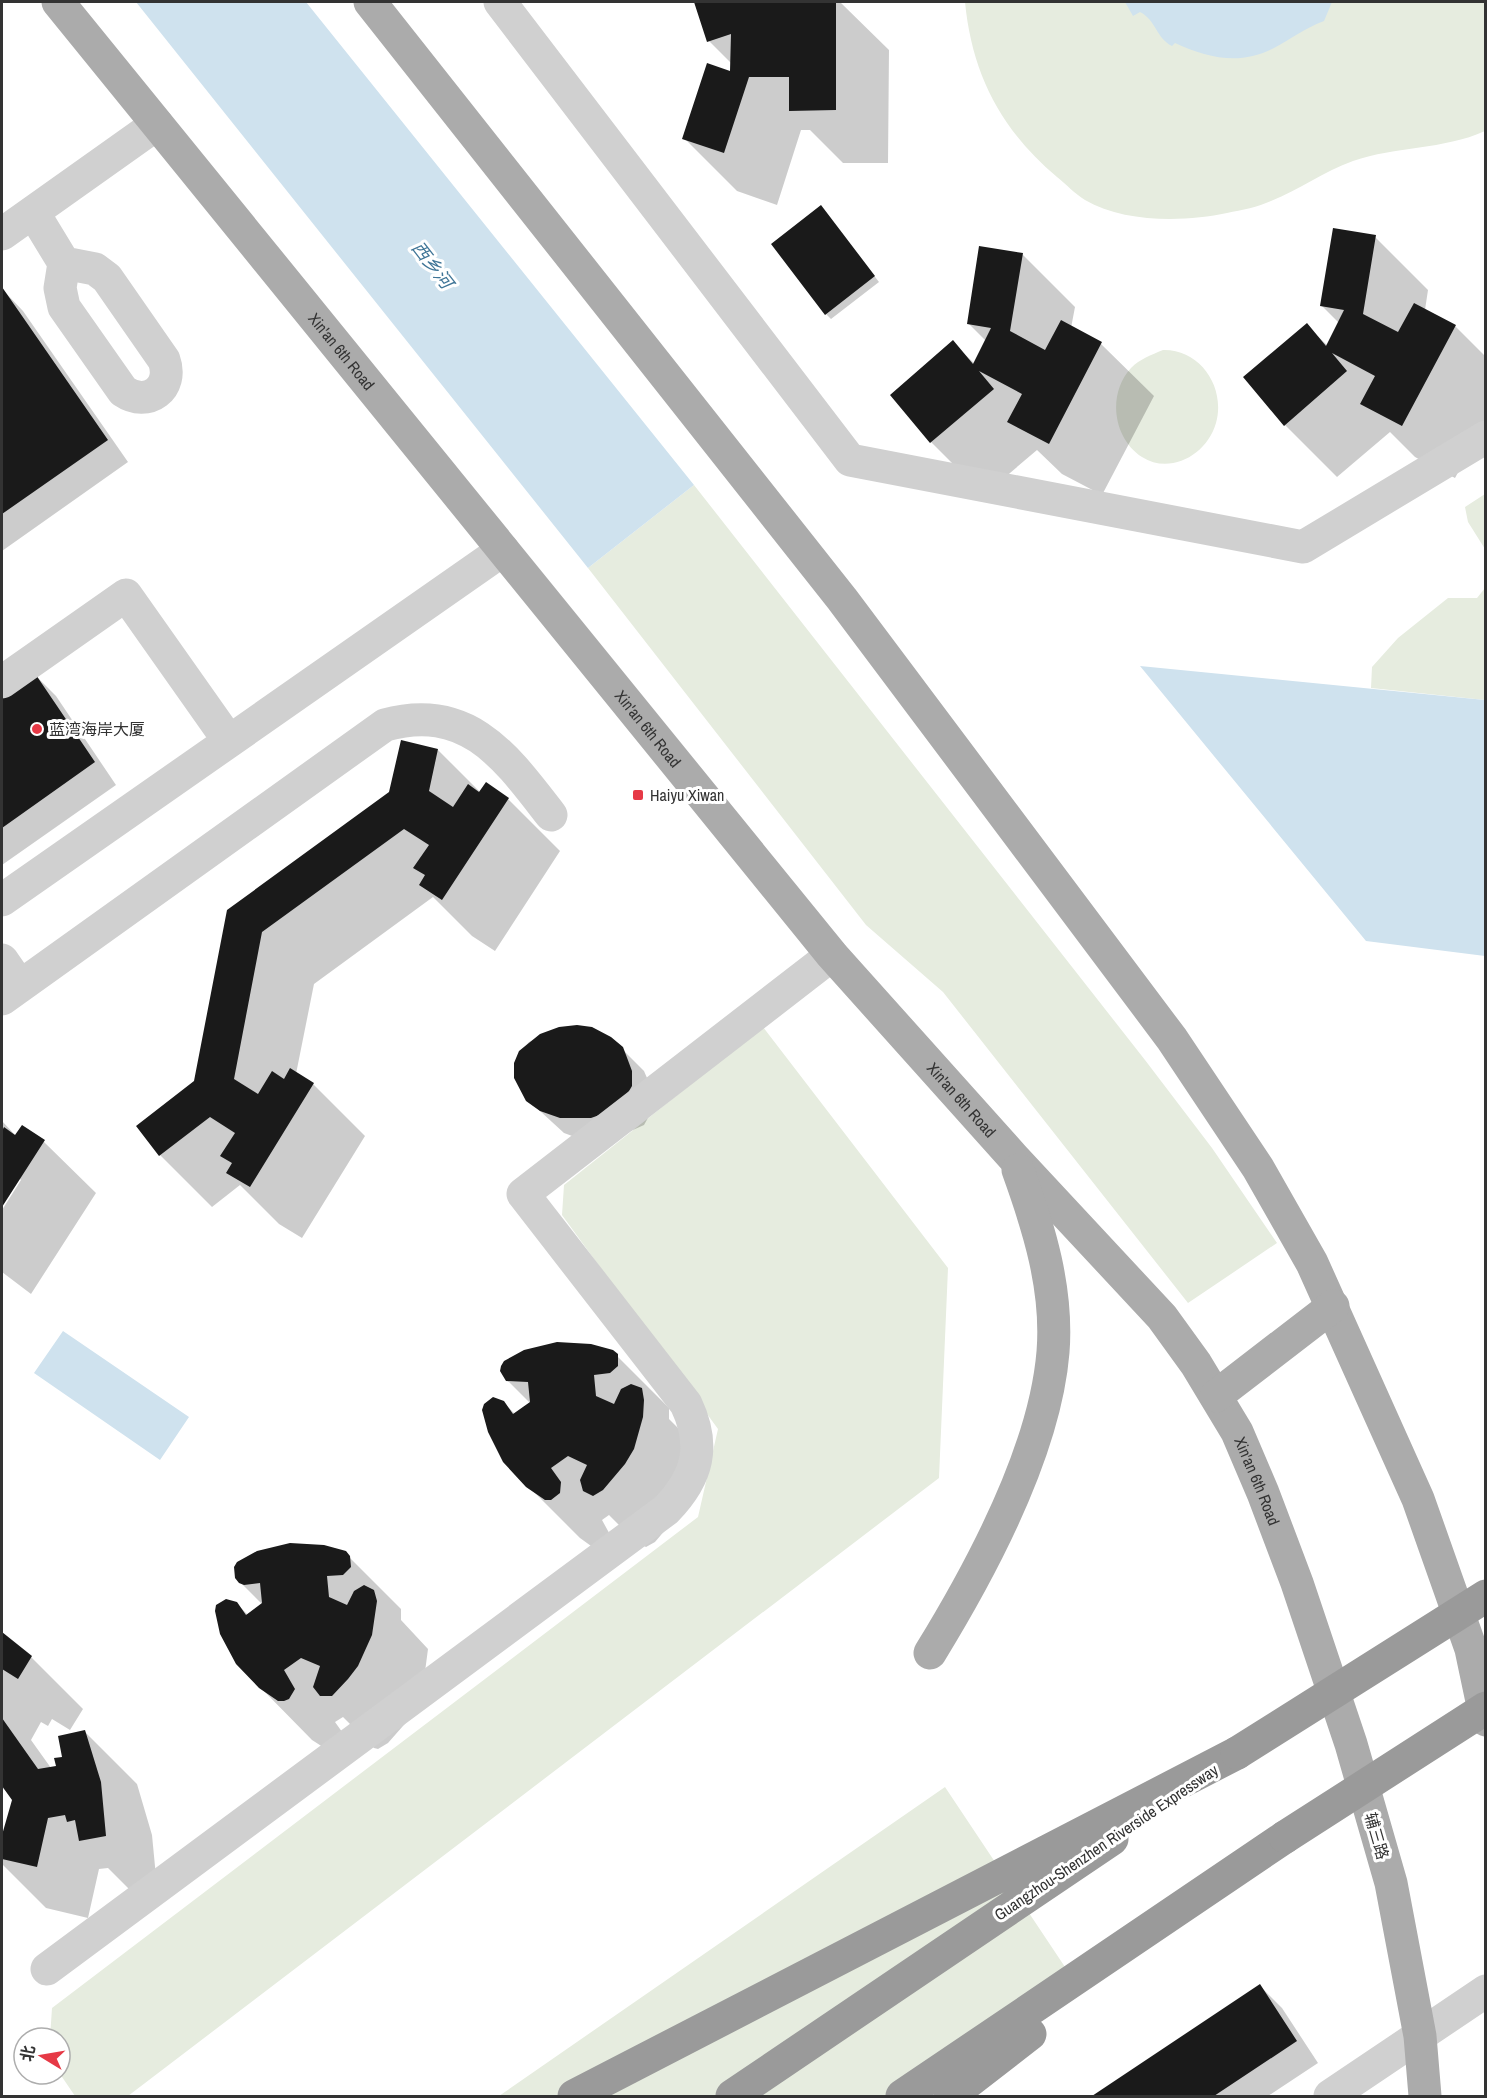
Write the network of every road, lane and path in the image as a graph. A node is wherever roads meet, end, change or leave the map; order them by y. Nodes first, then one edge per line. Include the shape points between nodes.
1 (58, 2) edge
2 (370, 2) edge
3 (500, 2) edge
4 (157, 124) junction
5 (12, 221) edge
6 (64, 263) dead end
7 (1485, 437) edge
8 (503, 550) junction
9 (2, 682) edge
10 (229, 741) junction
11 (550, 815) dead end
12 (2, 900) edge
13 (832, 955) junction
14 (2, 960) edge
15 (11, 993) edge
16 (1013, 1157) junction
17 (1333, 1306) junction
18 (1216, 1396) junction
19 (1297, 1583) joint
20 (1485, 1596) edge
21 (930, 1653) dead end
22 (1485, 1708) edge
23 (1485, 1720) edge
24 (1237, 1754) junction
25 (1285, 1837) junction
26 (47, 1969) dead end
27 (1485, 1992) edge
28 (1420, 2036) junction
29 (1423, 2090) edge
30 (574, 2097) edge
31 (732, 2097) edge
32 (902, 2097) edge
33 (950, 2097) edge
34 (1330, 2097) edge

1 - 4 main road, Xin'an 6th Road
2 - 17 main road via 842,598 1164,1029 1258,1168
3 - 7 street via 850,460 1304,547
4 - 5 street
4 - 8 main road, Xin'an 6th Road
5 - 6 street
8 - 10 street
8 - 13 main road, Xin'an 6th Road
9 - 10 street via 126,595
10 - 12 street
11 - 15 street via 514,767 490,744 463,728 410,718 385,725
13 - 16 main road, Xin'an 6th Road
13 - 26 street via 523,1194 686,1404 696,1426 697,1447 694,1470 684,1492 666,1510
14 - 15 street
16 - 18 main road, Xin'an 6th Road via 1162,1317
16 - 21 main road via 1046,1260 1053,1352 1034,1435 1014,1488 963,1600
17 - 18 main road
17 - 23 main road via 1418,1499 1471,1649
18 - 19 main road, Xin'an 6th Road via 1237,1432
19 - 28 main road, 辅三路 via 1351,1744 1391,1883
20 - 24 highway, Guangzhou-Shenzhen Riverside Expressway, bridge
22 - 25 highway, bridge
24 - 30 highway
24 - 31 highway, Guangzhou-Shenzhen Riverside Expressway
25 - 32 highway
25 - 33 highway
27 - 28 street
28 - 29 main road, 辅三路
28 - 34 street

